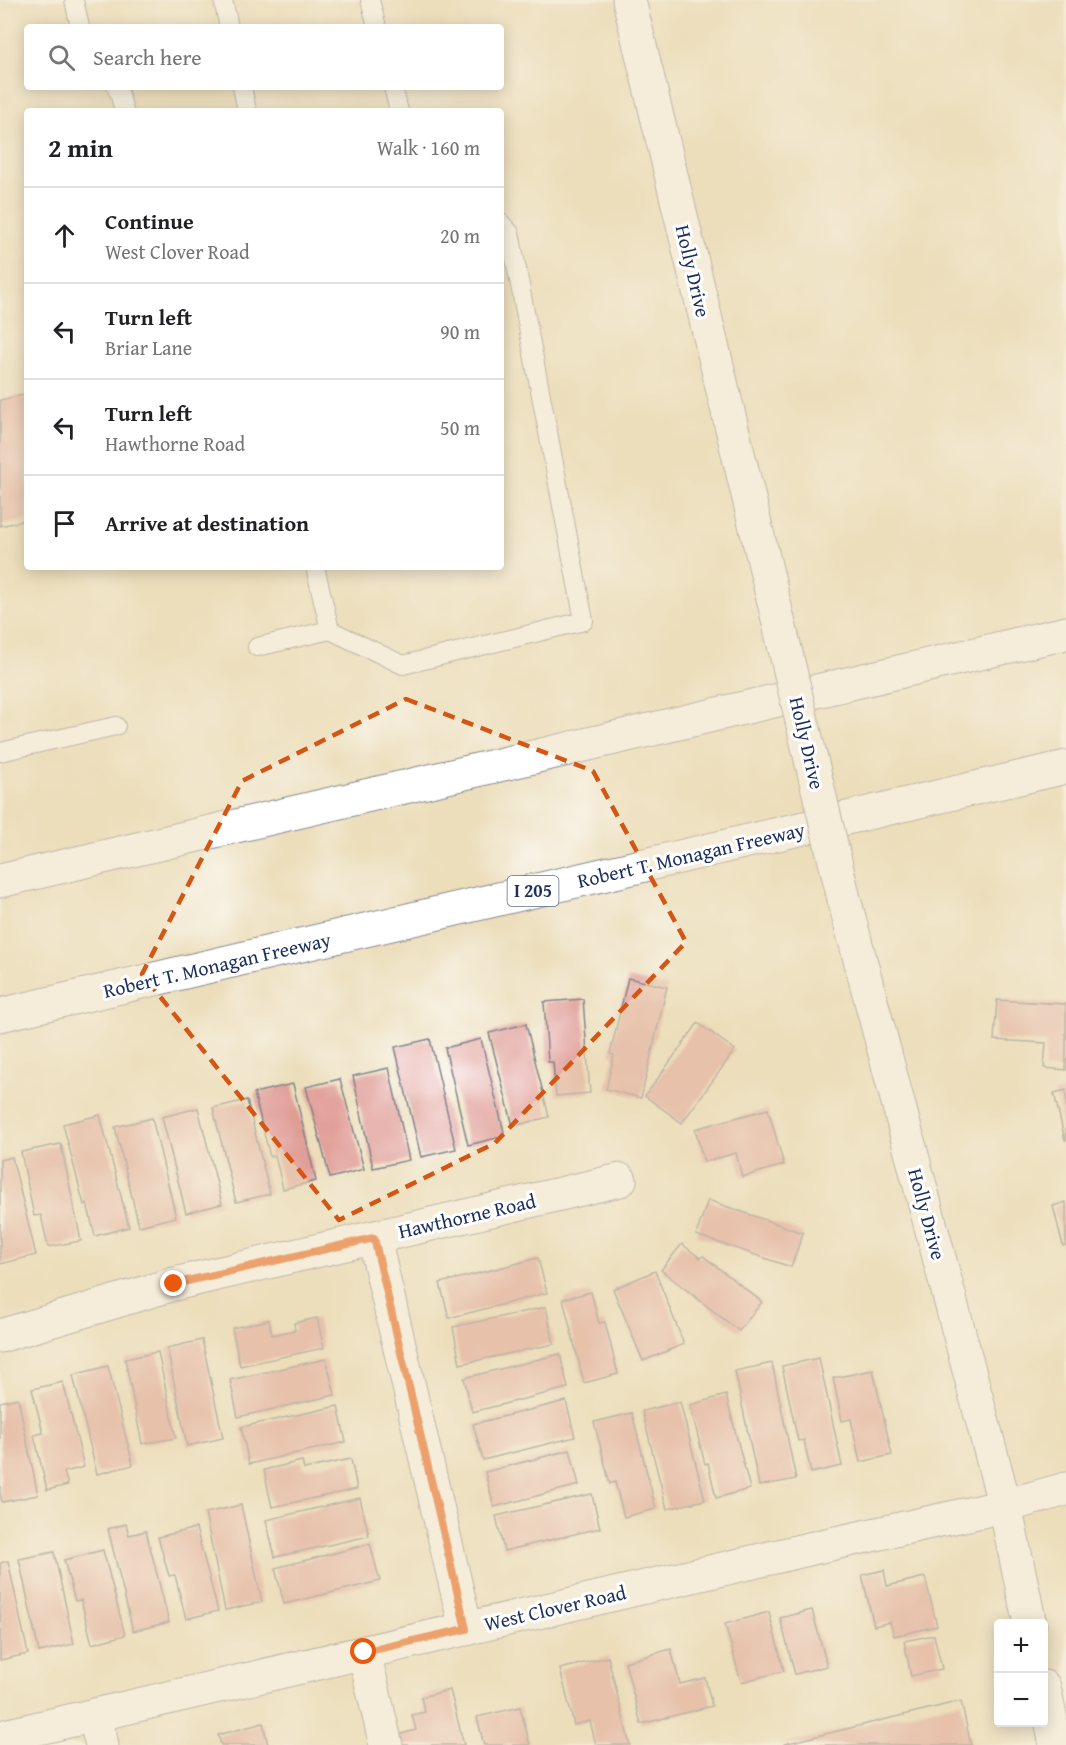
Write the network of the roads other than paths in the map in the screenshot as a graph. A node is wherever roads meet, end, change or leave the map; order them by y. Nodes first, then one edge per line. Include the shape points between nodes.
1 (74, 0) edge
2 (223, 0) edge
3 (370, 0) edge
4 (629, 0) edge
5 (79, 24) edge
6 (228, 24) edge
7 (376, 24) edge
8 (118, 90) edge
9 (243, 90) edge
10 (394, 90) edge
11 (123, 108) edge
12 (246, 108) edge
13 (398, 108) edge
14 (504, 227) edge
15 (316, 570) edge
16 (330, 630) junction
17 (1066, 633) edge
18 (257, 647) dead end
19 (116, 726) dead end
20 (0, 752) edge
21 (1066, 767) edge
22 (0, 881) edge
23 (0, 1015) edge
24 (620, 1180) dead end
25 (374, 1238) junction
26 (0, 1336) edge
27 (1066, 1489) edge
28 (1005, 1506) junction
29 (1029, 1619) edge
30 (466, 1629) junction
31 (364, 1652) junction
32 (1048, 1706) edge
33 (98, 1730) edge
34 (0, 1737) edge
35 (386, 1745) edge
36 (1056, 1745) edge

1 - 5 lane
2 - 6 lane
3 - 7 lane
4 - 28 main road, Holly Drive, bridge via 843,898
8 - 11 lane
9 - 12 lane
10 - 13 lane
14 - 16 lane via 510,233 584,621 403,665
15 - 16 lane
16 - 18 lane
17 - 22 main road
19 - 20 lane
21 - 23 main road, Robert T. Monagan Freeway / I 205
24 - 25 main road, Hawthorne Road
25 - 26 main road, Hawthorne Road via 174,1284
25 - 30 main road
27 - 28 main road, West Clover Road
28 - 29 main road, Holly Drive
28 - 30 main road, West Clover Road
30 - 31 main road, West Clover Road
31 - 33 main road, West Clover Road
31 - 35 main road
32 - 36 main road
33 - 34 main road, West Clover Road

